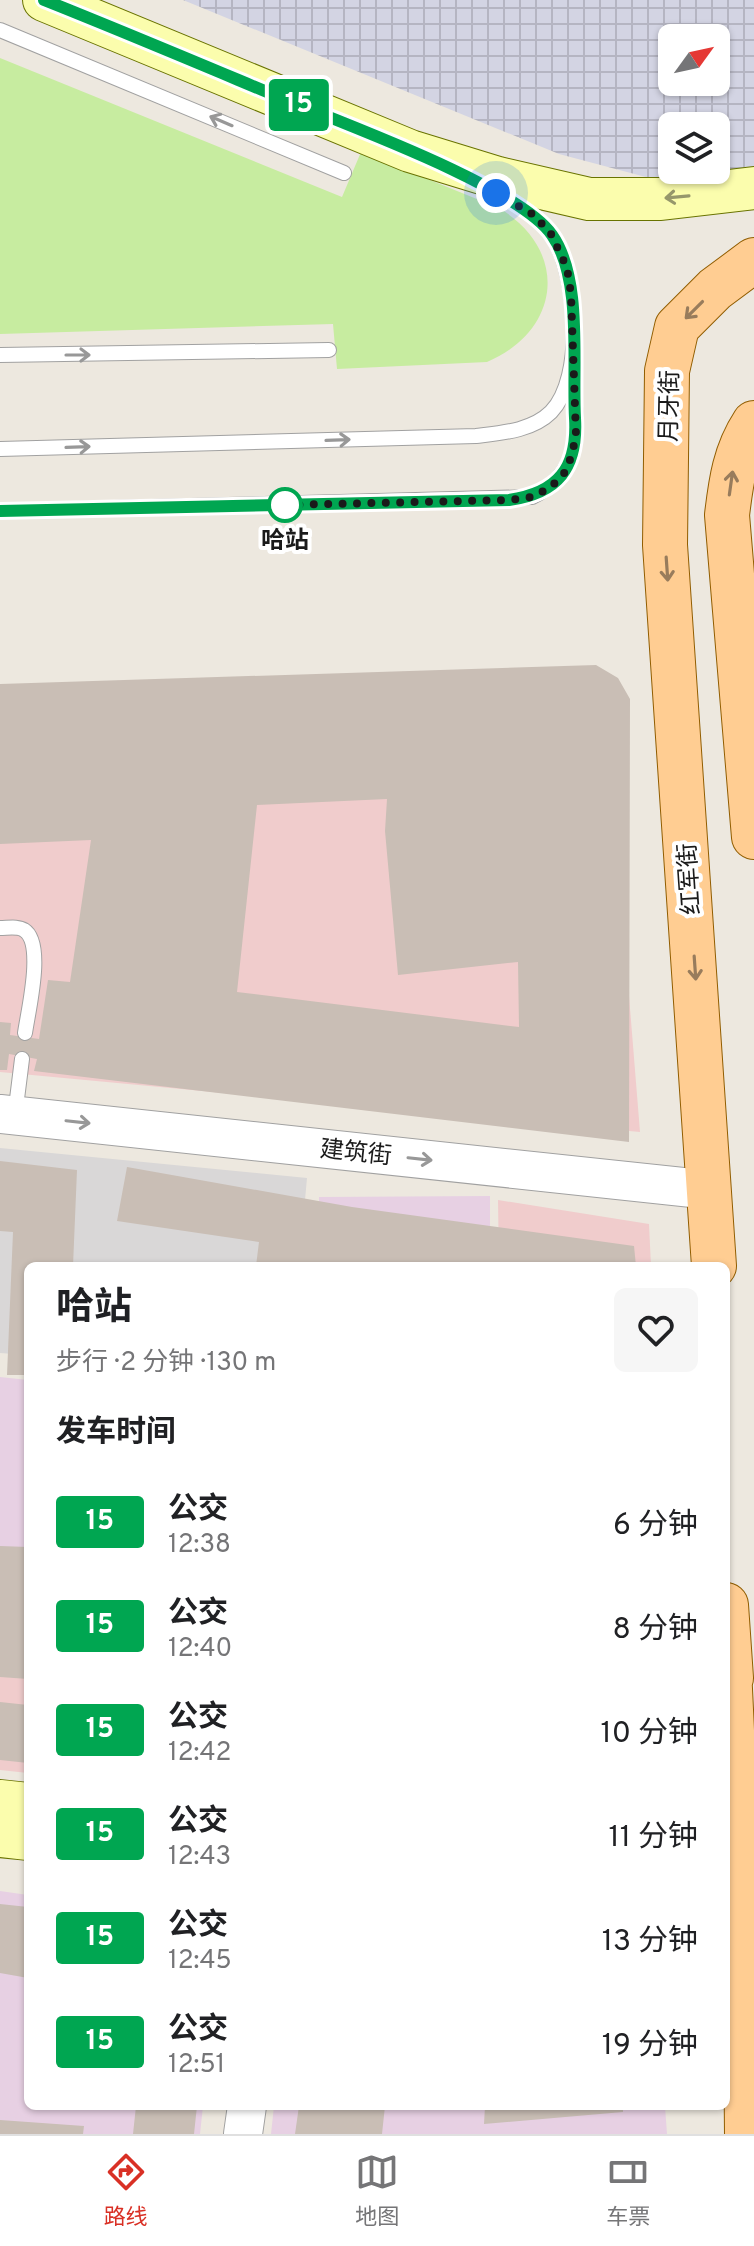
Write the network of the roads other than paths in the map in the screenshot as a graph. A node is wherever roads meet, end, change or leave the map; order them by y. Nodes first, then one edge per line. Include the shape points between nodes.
1 (44, 0) edge
2 (0, 30) edge
3 (410, 151) junction
4 (344, 173) dead end
5 (754, 188) edge
6 (754, 260) edge
7 (329, 350) dead end
8 (0, 355) edge
9 (572, 368) junction
10 (754, 423) edge
11 (0, 449) edge
12 (668, 492) joint
13 (0, 511) edge
14 (754, 835) edge
15 (0, 928) edge
16 (25, 1033) dead end
17 (22, 1059) dead end
18 (7, 1115) edge
19 (711, 1190) junction
20 (714, 1262) edge
21 (730, 1664) edge
22 (730, 1690) edge
23 (0, 1801) edge
24 (24, 1804) edge
25 (0, 1836) edge
26 (24, 1839) edge
27 (754, 1850) edge
28 (246, 2110) edge
29 (243, 2134) edge
30 (747, 2134) edge

1 - 3 main road
4 -> 2 lane
5 -> 3 main road via 661,199 589,199
3 - 9 lane via 511,200 551,234 567,268
6 -> 12 main road, 月牙街 via 677,327 667,371
8 -> 7 lane
11 -> 9 lane via 492,434 535,423 551,411
9 - 13 lane via 572,454 566,471 532,497
14 -> 10 main road via 727,515 732,472
12 -> 19 main road, 红军街 via 665,545
15 - 16 lane via 22,928 36,951
17 - 18 lane
18 -> 19 street, 建筑街
19 - 20 main road, 红军街
21 - 27 main road
22 - 30 main road
23 - 24 main road
25 - 26 main road
28 - 29 street

